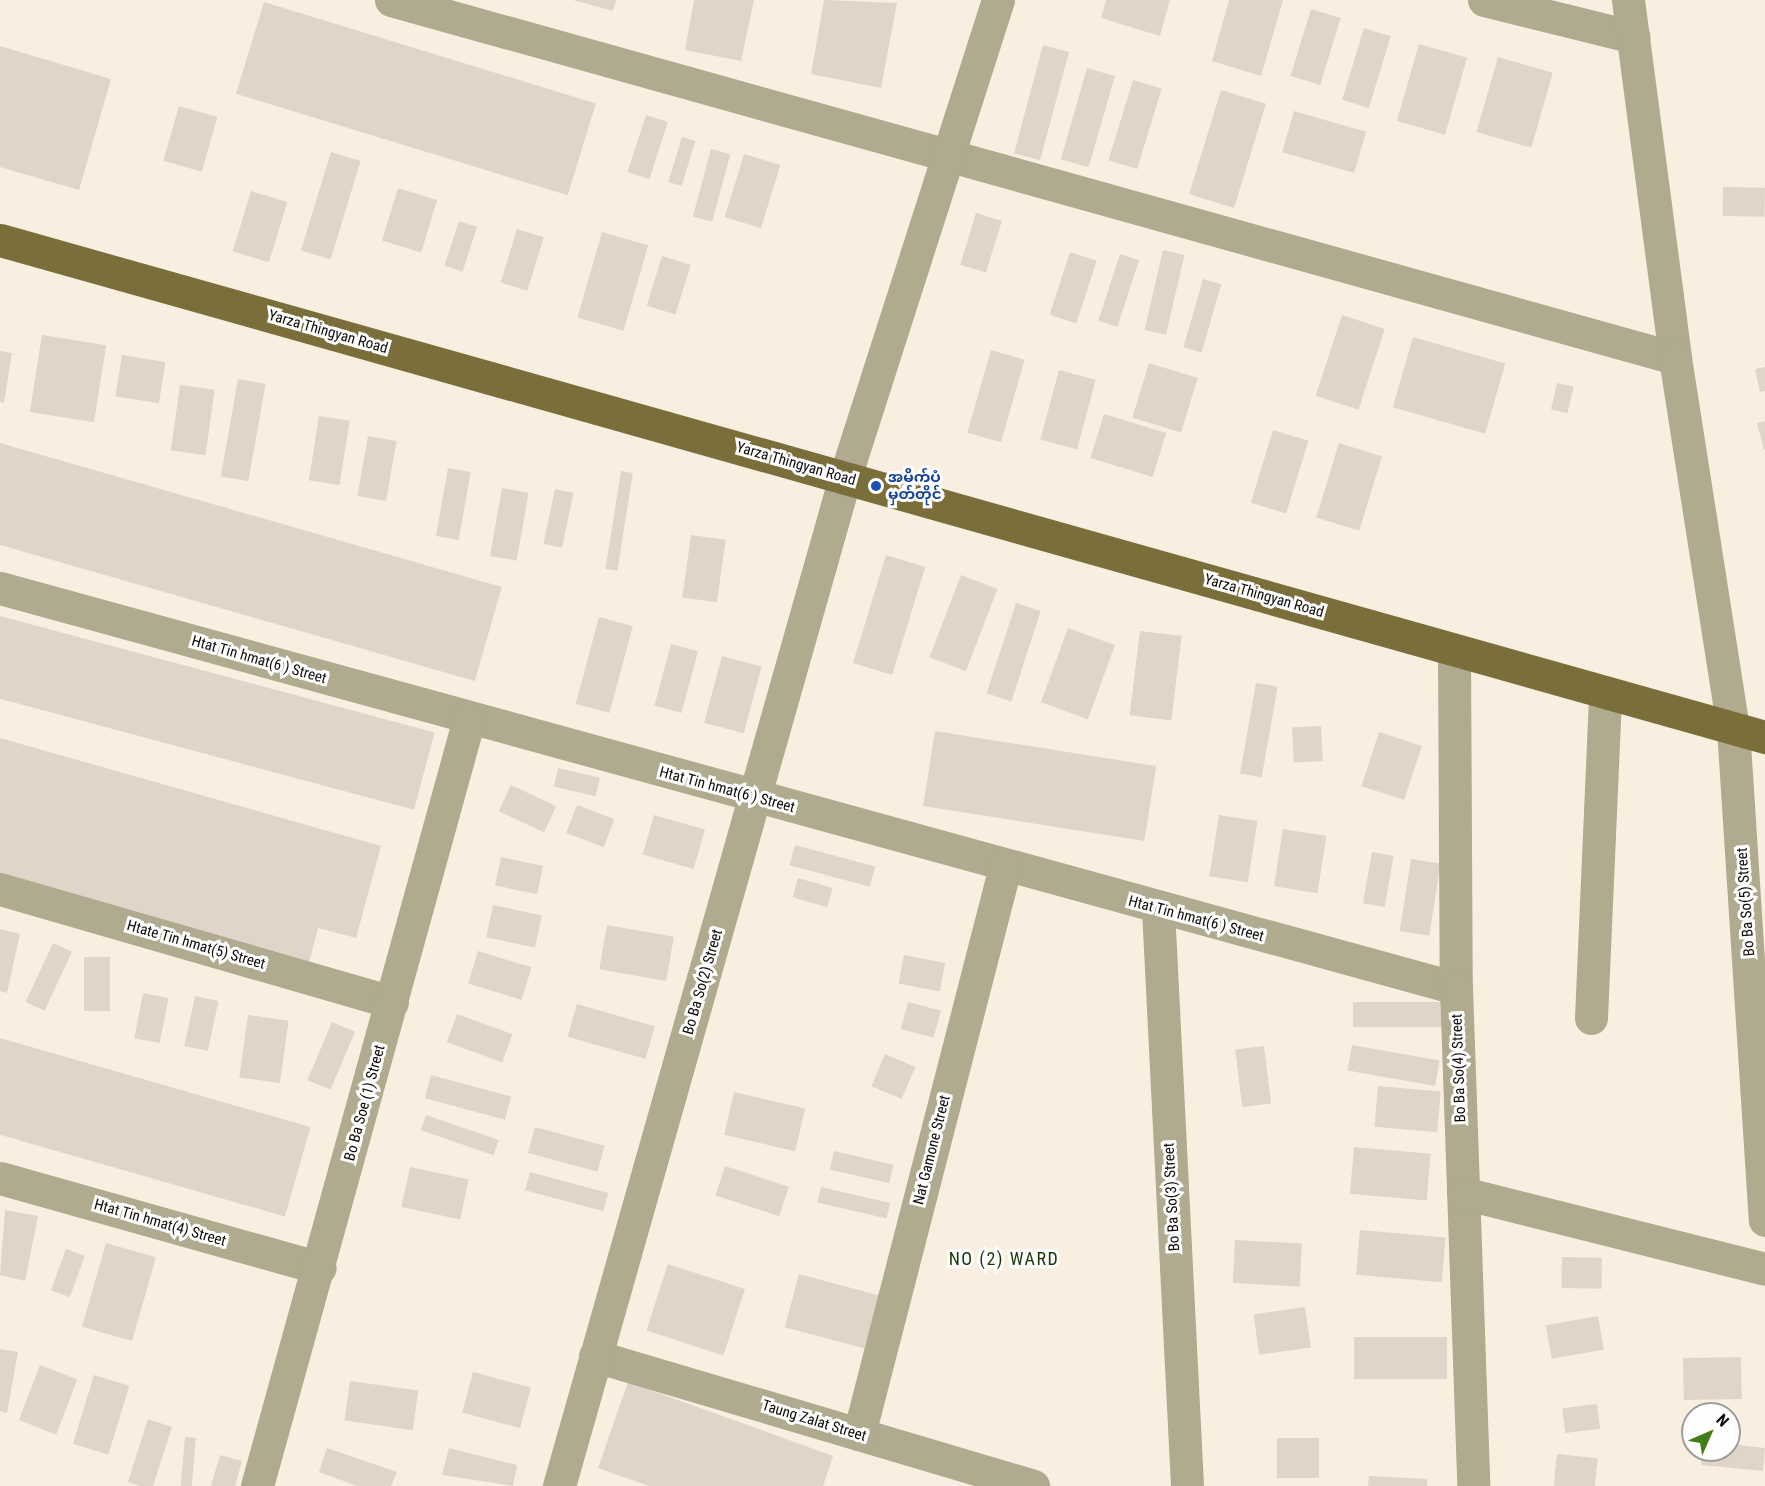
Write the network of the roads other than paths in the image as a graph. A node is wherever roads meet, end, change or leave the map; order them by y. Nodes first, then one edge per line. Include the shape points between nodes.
1 (391, 0) edge
2 (998, 0) edge
3 (1484, 0) edge
4 (1628, 0) edge
5 (1633, 37) junction
6 (948, 155) junction
7 (0, 240) edge
8 (1675, 358) junction
9 (845, 477) junction
10 (0, 588) edge
11 (1454, 650) junction
12 (1605, 693) junction
13 (469, 719) junction
14 (1733, 728) junction
15 (1765, 737) edge
16 (756, 798) junction
17 (1005, 867) junction
18 (0, 889) edge
19 (1158, 909) junction
20 (1456, 988) junction
21 (392, 1002) junction
22 (1591, 1018) dead end
23 (1763, 1097) edge
24 (0, 1178) edge
25 (1463, 1193) junction
26 (1765, 1220) edge
27 (320, 1268) junction
28 (1765, 1269) edge
29 (595, 1356) junction
30 (859, 1434) junction
31 (257, 1486) edge
32 (559, 1486) edge
33 (1033, 1486) edge
34 (1186, 1486) edge
35 (1473, 1486) edge

1 - 6 street
2 - 6 street, Bo Ba So(2) Street
3 - 5 street
4 - 5 street, Bo Ba So(5) Street
5 - 8 street, Bo Ba So(5) Street
6 - 8 street
6 - 9 street, Bo Ba So(2) Street
7 - 9 main road, Yarza Thingyan Road
8 - 14 street, Bo Ba So(5) Street
9 - 11 main road, Yarza Thingyan Road
9 - 16 street, Bo Ba So(2) Street
10 - 13 street, Htat Tin hmat(6 ) Street
11 - 12 main road, Yarza Thingyan Road
11 - 20 street, Bo Ba So(4) Street
12 - 14 main road, Yarza Thingyan Road
12 - 22 street
13 - 16 street, Htat Tin hmat(6 ) Street
13 - 21 street, Bo Ba Soe (1) Street
14 - 15 main road, Yarza Thingyan Road
14 - 23 street, Bo Ba So(5) Street
16 - 17 street, Htat Tin hmat(6 ) Street
16 - 29 street, Bo Ba So(2) Street
17 - 19 street, Htat Tin hmat(6 ) Street
17 - 30 street, Nat Gamone Street
18 - 21 street, Htate Tin hmat(5) Street
19 - 20 street, Htat Tin hmat(6 ) Street
19 - 34 street, Bo Ba So(3) Street
20 - 25 street, Bo Ba So(4) Street
21 - 27 street, Bo Ba Soe (1) Street
23 - 26 street, Bo Ba So(5) Street
24 - 27 street, Htat Tin hmat(4) Street
25 - 28 street
25 - 35 street, Bo Ba So(4) Street
27 - 31 street, Bo Ba Soe (1) Street
29 - 30 street, Taung Zalat Street
29 - 32 street, Bo Ba So(2) Street
30 - 33 street, Taung Zalat Street

